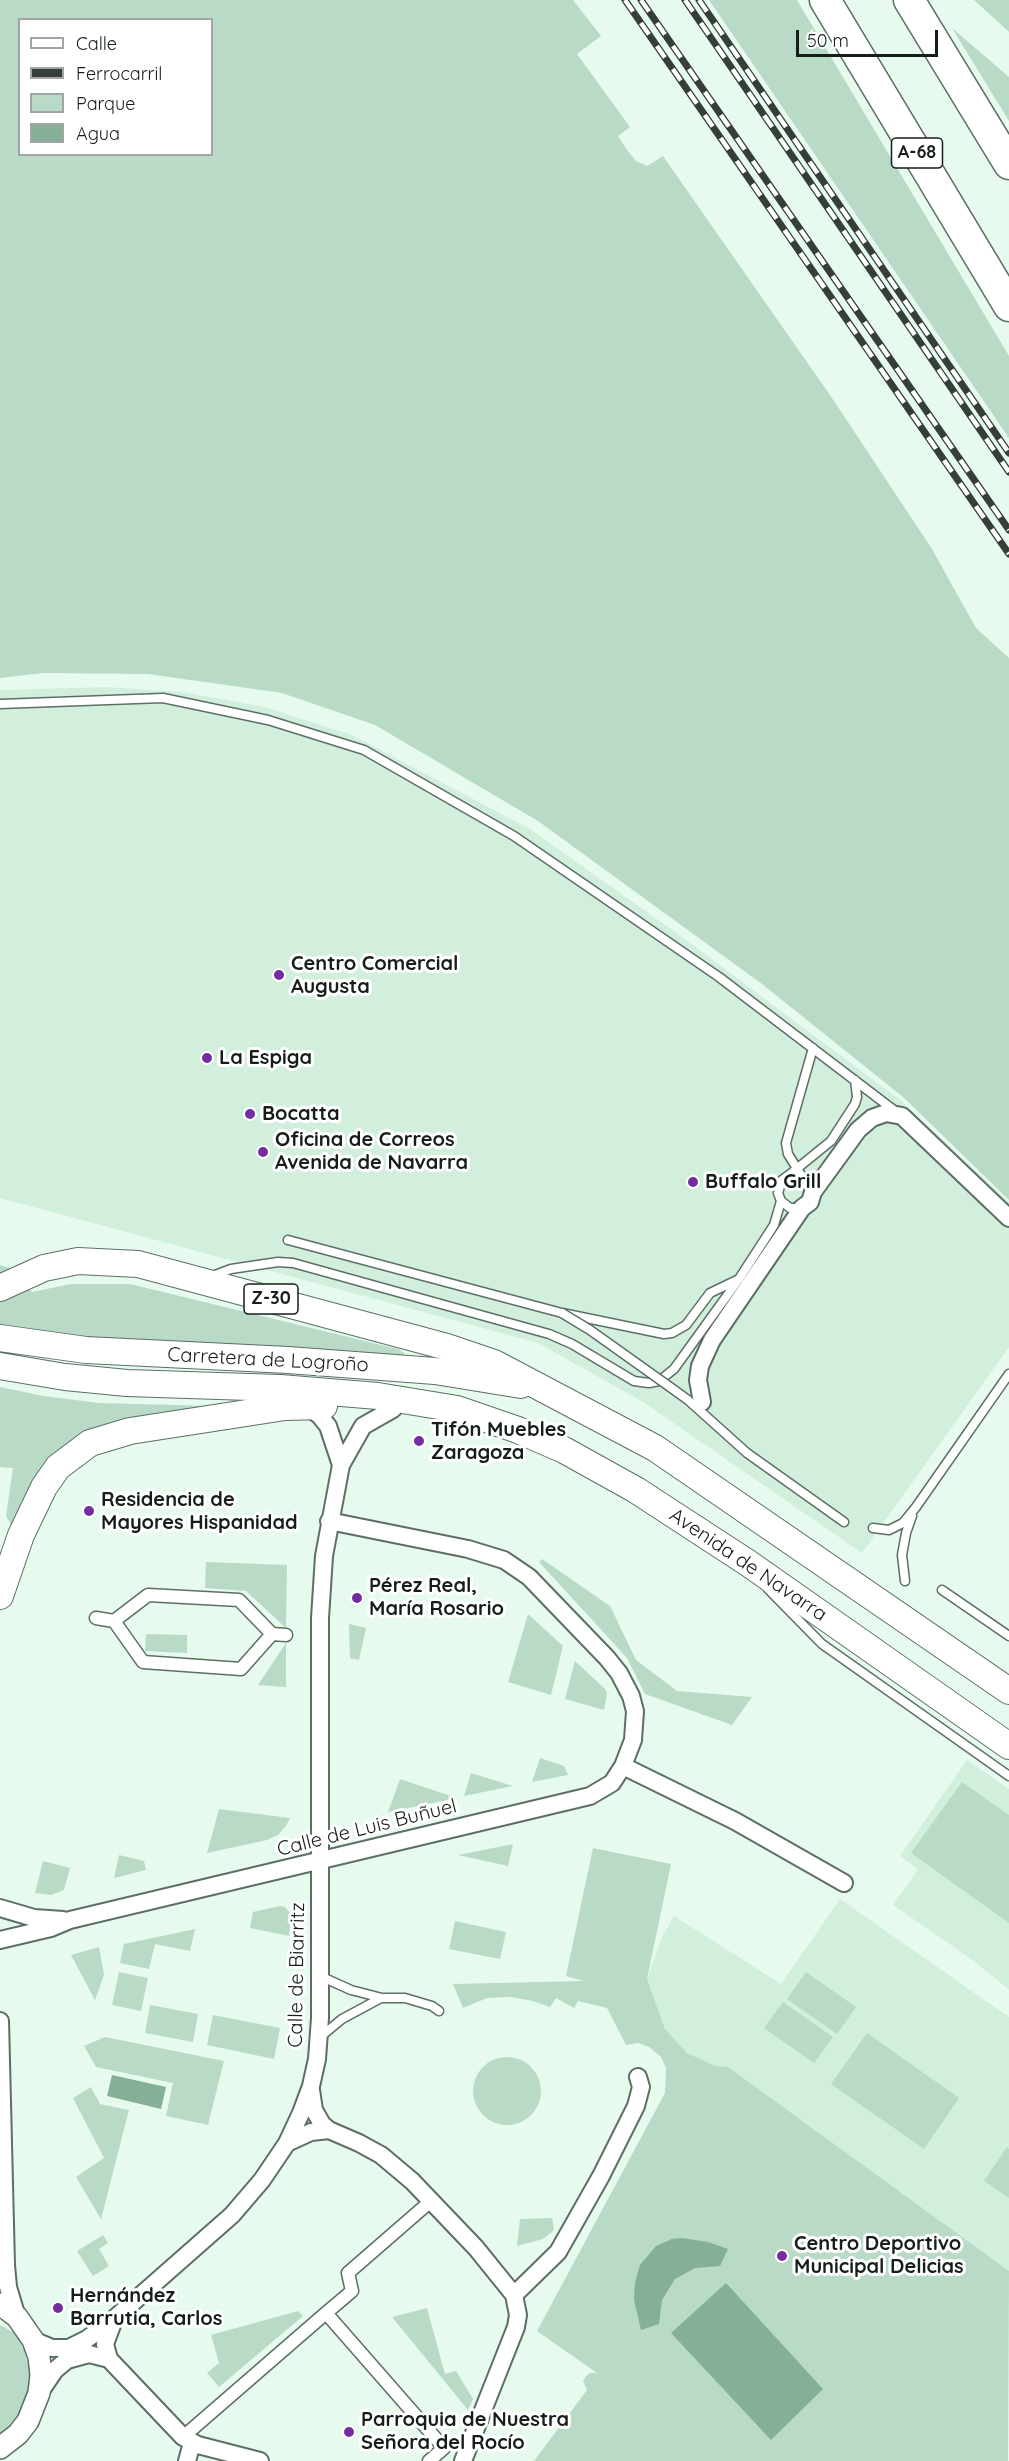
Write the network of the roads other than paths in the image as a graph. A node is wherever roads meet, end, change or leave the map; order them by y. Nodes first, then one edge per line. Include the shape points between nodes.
1 (825, 0) edge
2 (909, 0) edge
3 (1009, 164) edge
4 (1009, 306) edge
5 (0, 704) edge
6 (813, 1048) junction
7 (855, 1080) junction
8 (902, 1116) junction
9 (799, 1171) junction
10 (813, 1192) junction
11 (781, 1201) junction
12 (802, 1208) junction
13 (1009, 1218) edge
14 (288, 1240) dead end
15 (739, 1279) junction
16 (201, 1280) junction
17 (0, 1288) edge
18 (562, 1314) junction
19 (0, 1338) edge
20 (0, 1366) edge
21 (1009, 1374) edge
22 (536, 1387) junction
23 (670, 1387) junction
24 (702, 1402) joint
25 (306, 1406) junction
26 (393, 1409) junction
27 (471, 1413) junction
28 (341, 1465) junction
29 (916, 1508) junction
30 (329, 1521) junction
31 (844, 1522) dead end
32 (873, 1527) dead end
33 (748, 1563) junction
34 (905, 1581) dead end
35 (942, 1590) dead end
36 (0, 1596) edge
37 (96, 1618) dead end
38 (114, 1621) junction
39 (272, 1634) junction
40 (286, 1635) dead end
41 (1009, 1636) edge
42 (1009, 1690) edge
43 (1009, 1746) edge
44 (623, 1766) junction
45 (1009, 1776) edge
46 (320, 1861) junction
47 (844, 1883) dead end
48 (0, 1908) edge
49 (70, 1920) junction
50 (0, 1940) edge
51 (320, 1976) junction
52 (382, 1998) junction
53 (439, 2011) dead end
54 (0, 2021) edge
55 (319, 2038) junction
56 (638, 2077) dead end
57 (311, 2086) junction
58 (329, 2130) junction
59 (287, 2143) junction
60 (432, 2200) junction
61 (3, 2290) edge
62 (514, 2295) junction
63 (326, 2313) junction
64 (115, 2318) junction
65 (33, 2340) junction
66 (109, 2359) junction
67 (39, 2393) junction
68 (187, 2440) junction
69 (5, 2451) edge
70 (187, 2461) edge
71 (260, 2461) edge
72 (429, 2461) edge
73 (463, 2461) edge

1 - 4 highway, A-68
2 - 3 highway
5 - 6 lane via 163,698 268,720 364,750 514,836 719,977
6 - 7 lane
6 - 9 lane via 786,1143
7 - 8 lane
7 - 9 lane via 855,1104 831,1141
8 - 10 street via 886,1113 864,1123
8 - 13 street
9 - 10 lane via 810,1181
9 - 11 lane via 779,1184
10 - 12 street via 810,1202
11 - 12 lane via 790,1208
11 - 15 lane via 774,1225
12 - 24 street via 704,1354 698,1380
14 - 18 lane
15 - 16 lane via 674,1369 659,1381 649,1383 634,1381 549,1334 293,1263 231,1269
15 - 18 lane via 710,1293 686,1325 672,1333
16 - 17 main road, Z-30 via 138,1264 78,1261 44,1268
16 - 22 main road, Z-30 via 447,1347 494,1363
18 - 23 lane, bridge
19 - 22 main road, Carretera de Logroño via 86,1350 435,1371
20 - 27 main road, Carretera de Logroño via 127,1383 378,1396
21 - 29 lane
22 - 42 main road via 655,1448
23 - 24 lane
23 - 31 lane via 747,1453
25 - 26 main road
25 - 28 street via 328,1426
25 - 36 main road via 130,1431 102,1438 74,1454 58,1467 33,1507
26 - 27 main road
26 - 28 street, Calle de Biarritz via 363,1426
27 - 33 main road, Avenida de Navarra via 546,1442 604,1471
28 - 30 street, Calle de Biarritz
29 - 32 lane via 894,1529
29 - 34 lane via 904,1542
30 - 44 street, Calle de Luis Buñuel via 468,1549 517,1567 620,1674 631,1696 635,1729
30 - 46 street, Calle de Biarritz via 320,1600
33 - 43 main road, Avenida de Navarra
33 - 45 lane via 776,1599 822,1644
35 - 41 lane
37 - 38 street
38 - 39 street via 148,1595 197,1592 239,1600
38 - 39 street via 143,1662 241,1670
39 - 40 street
44 - 46 street, Calle de Luis Buñuel via 612,1783 590,1796
44 - 47 street via 735,1821
46 - 49 street, Calle de Luis Buñuel
46 - 51 street, Calle de Biarritz
48 - 49 street, Calle de Luis Buñuel via 34,1918
49 - 50 street, Calle de Luis Buñuel
51 - 52 lane
51 - 55 street, Calle de Biarritz
52 - 53 lane via 405,1998
52 - 55 lane via 342,2019
54 - 61 street
55 - 57 street, Calle de Biarritz
56 - 62 street via 641,2087 636,2106 558,2252
57 - 58 street via 314,2110
57 - 59 street, Calle de Biarritz
58 - 59 street via 311,2132
58 - 60 street via 381,2155
59 - 64 street, Calle de Biarritz via 232,2215
60 - 62 street
60 - 63 street via 348,2273 352,2291
61 - 65 street
62 - 73 street via 516,2327
63 - 68 street
63 - 72 street via 444,2448
64 - 65 street, Calle de Biarritz via 69,2348 52,2348
64 - 66 street via 105,2344
65 - 67 street via 39,2357
66 - 67 street via 89,2354 72,2358 55,2370
66 - 68 street
67 - 69 street via 28,2421
68 - 70 street
68 - 71 street

